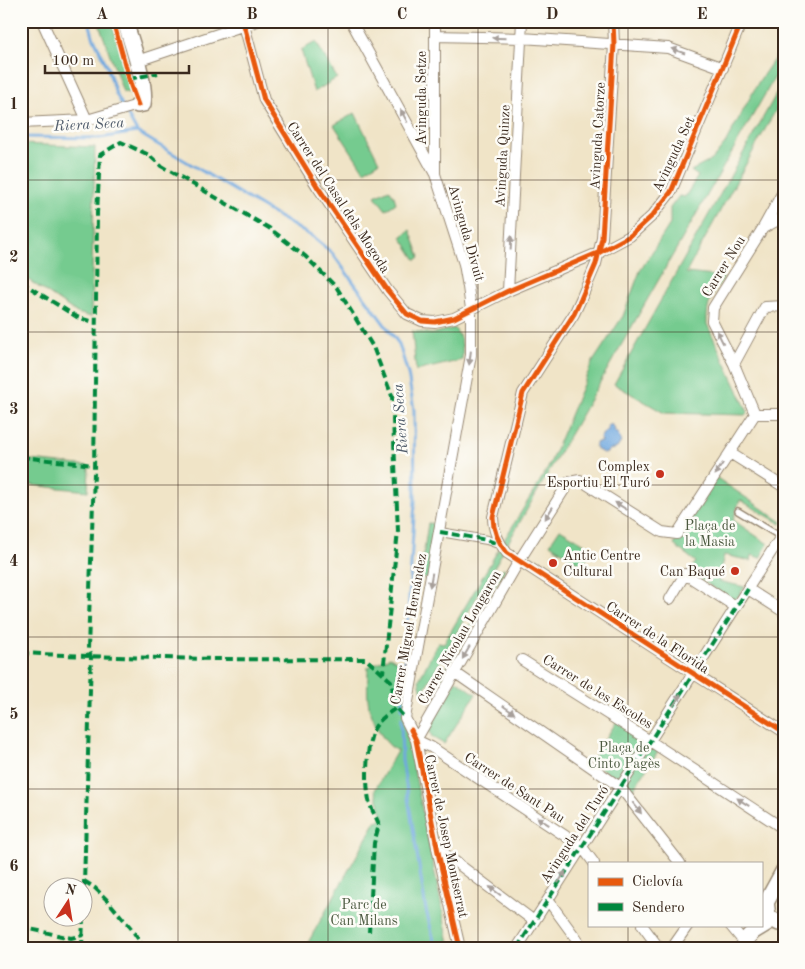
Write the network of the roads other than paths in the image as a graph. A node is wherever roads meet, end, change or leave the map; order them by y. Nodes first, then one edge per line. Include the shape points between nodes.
1 (42, 21) edge
2 (125, 21) edge
3 (257, 21) edge
4 (351, 21) edge
5 (435, 21) edge
6 (522, 21) edge
7 (613, 21) edge
8 (742, 21) edge
9 (243, 23) edge
10 (435, 36) junction
11 (522, 38) junction
12 (614, 44) junction
13 (137, 61) junction
14 (723, 68) junction
15 (138, 105) joint
16 (87, 120) junction
17 (21, 123) edge
18 (435, 174) junction
19 (784, 190) edge
20 (784, 217) edge
21 (763, 228) junction
22 (600, 252) junction
23 (508, 292) junction
24 (784, 306) edge
25 (471, 309) junction
26 (734, 364) junction
27 (755, 414) junction
28 (784, 414) edge
29 (730, 453) junction
30 (784, 487) edge
31 (738, 512) dead end
32 (440, 532) junction
33 (782, 535) edge
34 (501, 545) junction
35 (519, 561) junction
36 (748, 589) junction
37 (670, 599) dead end
38 (736, 607) junction
39 (784, 612) edge
40 (522, 660) dead end
41 (454, 672) junction
42 (694, 673) junction
43 (410, 730) joint
44 (784, 732) edge
45 (416, 740) junction
46 (650, 740) junction
47 (620, 787) junction
48 (784, 829) edge
49 (582, 847) junction
50 (437, 848) junction
51 (593, 862) edge
52 (679, 862) edge
53 (784, 870) edge
54 (548, 900) junction
55 (775, 912) edge
56 (534, 921) junction
57 (762, 924) edge
58 (643, 926) edge
59 (687, 926) edge
60 (731, 926) edge
61 (760, 926) edge
62 (747, 938) edge
63 (460, 948) edge
64 (517, 948) edge
65 (583, 948) edge
66 (659, 948) edge
67 (672, 948) edge

1 - 16 street
2 - 13 main road
3 - 9 street
18 -> 4 street, Avinguda Divuit
5 - 10 street, Avinguda Setze
6 - 11 street, Avinguda Quinze
7 - 12 street, Avinguda Catorze
8 - 14 street, Avinguda Set
9 - 13 street
9 - 25 street, Carrer del Casal dels Mogoda via 264,100 388,291 407,314 422,321 454,318
11 -> 10 street
10 - 18 street, Avinguda Setze
11 - 12 street
23 -> 11 street, Avinguda Quinze
14 -> 12 street via 668,48
12 - 22 street, Avinguda Catorze
13 - 15 main road via 144,96 143,104
14 - 22 street, Avinguda Set via 671,192 630,236
15 - 16 street
16 - 17 street
18 - 25 street, Avinguda Divuit via 464,264
19 - 21 street, Carrer Nou
20 - 21 street
26 -> 21 street, Carrer Nou via 712,322 713,308
22 - 23 street, Avinguda Set
22 - 34 street, Avinguda Catorze via 574,314 523,393 493,517 493,527
23 - 25 street, Avinguda Set
24 - 26 street via 765,307
25 -> 32 street, Avinguda Divuit via 471,356
26 - 27 street, Carrer Nou
27 - 28 street
27 - 29 street
29 - 30 street
29 -> 35 street, Carrer Nicolau Longaron via 677,534 662,532 580,480 569,482
31 - 33 lane
32 - 34 street
32 -> 43 street, Carrer Miguel Hernández via 406,718
33 - 36 street, Avinguda del Turó
34 - 35 street, Carrer de la Florida
35 -> 41 street, Carrer Nicolau Longaron
35 - 42 street, Carrer de la Florida
36 - 38 street, Avinguda del Turó
36 - 39 street
37 - 38 street via 685,574
38 - 42 street, Avinguda del Turó
40 - 46 street, Carrer de les Escoles
41 - 45 street, Carrer Nicolau Longaron
41 -> 47 street
42 - 44 street, Carrer de la Florida
46 -> 42 street, Avinguda del Turó
43 - 45 street, Carrer de Josep Montserrat
49 -> 45 street, Carrer de Sant Pau
45 - 50 street, Carrer de Josep Montserrat
46 - 47 street, Avinguda del Turó
48 -> 46 street, Carrer de les Escoles
47 - 49 street, Avinguda del Turó
47 -> 52 street
49 - 51 street, Carrer de Sant Pau
54 -> 49 street, Avinguda del Turó
56 -> 50 street
50 - 63 street, Carrer de Josep Montserrat
53 - 55 main road
54 - 56 street, Avinguda del Turó
54 - 65 street
55 - 57 main road
56 - 64 street, Avinguda del Turó
58 - 66 street
59 - 67 street
60 - 62 street
61 - 62 main road

